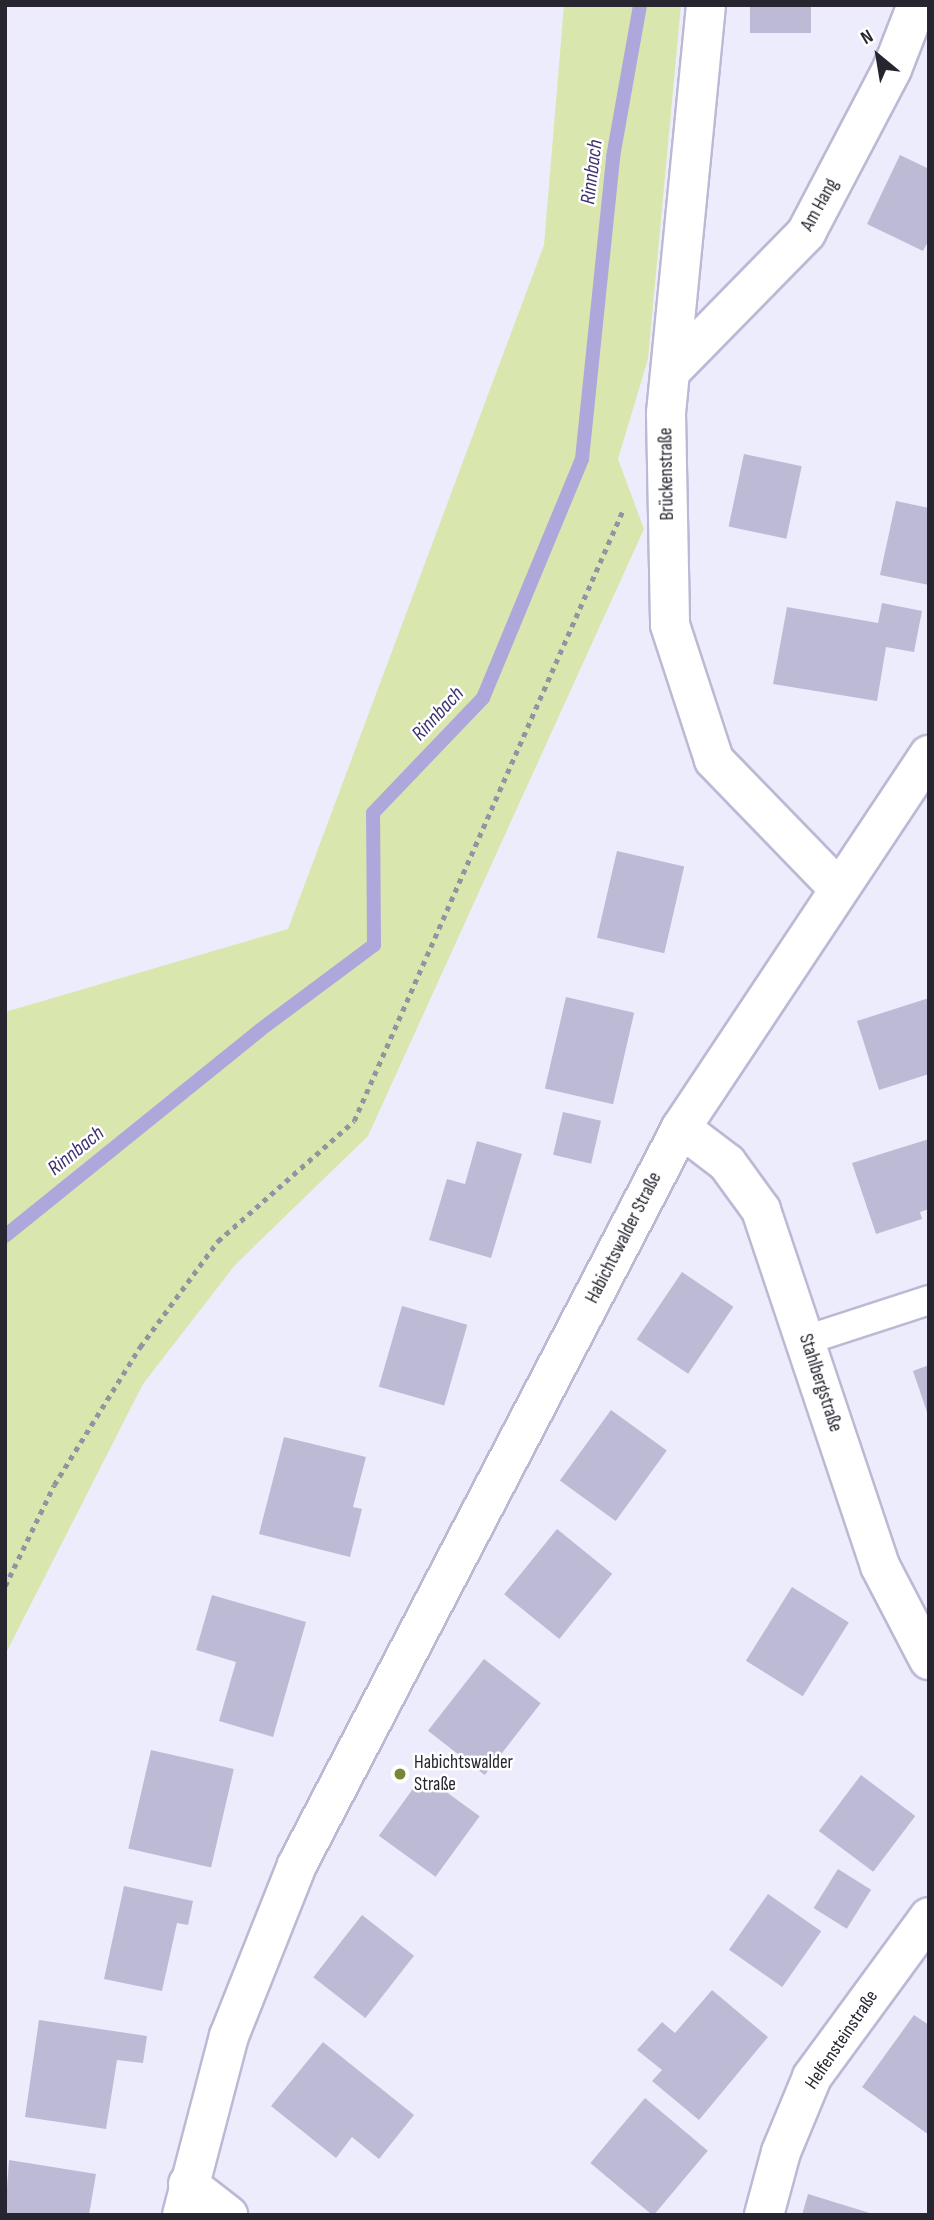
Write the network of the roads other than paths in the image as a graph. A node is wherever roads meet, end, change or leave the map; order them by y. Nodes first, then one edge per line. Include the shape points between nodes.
1 (706, 5) edge
2 (917, 5) edge
3 (672, 370) junction
4 (929, 755) edge
5 (838, 888) junction
6 (681, 1128) junction
7 (929, 1300) edge
8 (806, 1340) junction
9 (929, 1660) edge
10 (929, 1917) edge
11 (185, 2199) edge
12 (228, 2215) edge
13 (764, 2215) edge

1 - 3 street, Brückenstraße
2 - 3 street, Am Hang via 892,69 806,233
3 - 5 street, Brückenstraße via 666,413 670,625 714,760
4 - 5 street, Habichtswalder Straße
5 - 6 street, Habichtswalder Straße
6 - 8 street, Stahlbergstraße via 727,1163 761,1210
6 - 11 street, Habichtswalder Straße via 297,1865 229,2036
7 - 8 lane
8 - 9 street, Stahlbergstraße via 880,1566
10 - 13 street, Helfensteinstraße via 812,2077 781,2151
11 - 12 street

